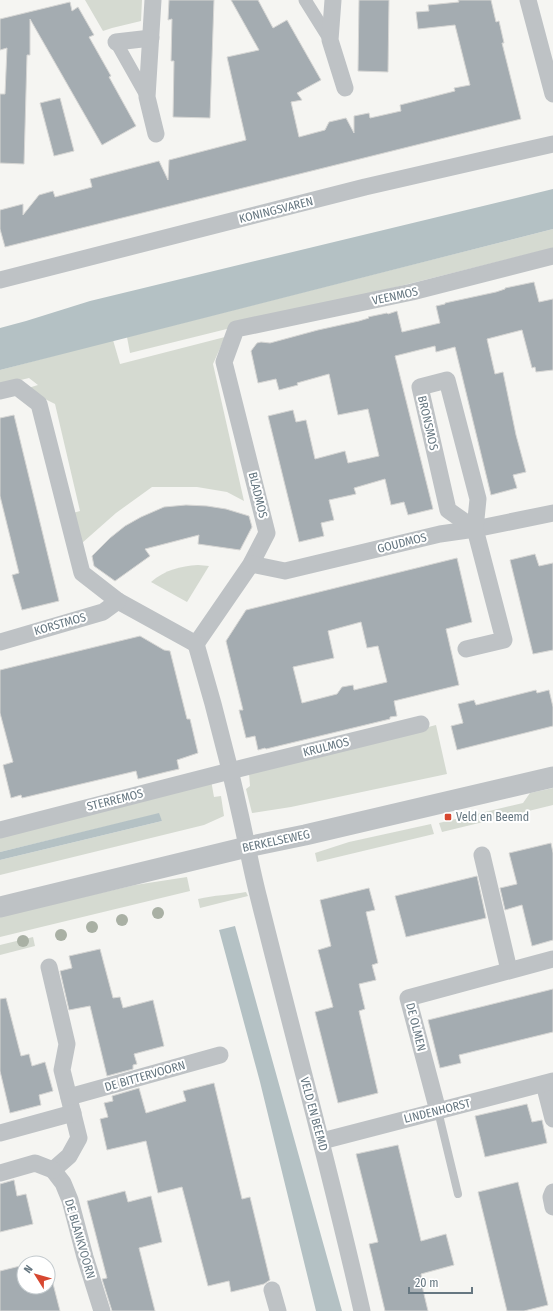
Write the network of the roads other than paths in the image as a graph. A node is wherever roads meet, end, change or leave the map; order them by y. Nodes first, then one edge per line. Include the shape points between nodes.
1 (153, 0) edge
2 (305, 0) edge
3 (333, 0) edge
4 (528, 0) edge
5 (151, 38) junction
6 (330, 40) junction
7 (116, 42) joint
8 (345, 88) dead end
9 (552, 89) edge
10 (147, 97) junction
11 (156, 134) dead end
12 (553, 144) edge
13 (553, 256) edge
14 (0, 280) edge
15 (236, 329) joint
16 (0, 391) edge
17 (553, 513) edge
18 (475, 529) junction
19 (251, 564) junction
20 (118, 601) junction
21 (0, 642) edge
22 (196, 644) junction
23 (466, 649) dead end
24 (421, 724) dead end
25 (230, 771) junction
26 (553, 777) edge
27 (0, 830) edge
28 (247, 847) junction
29 (482, 855) dead end
30 (0, 907) edge
31 (553, 959) edge
32 (49, 967) dead end
33 (509, 970) junction
34 (220, 1055) dead end
35 (548, 1082) edge
36 (71, 1105) junction
37 (438, 1111) junction
38 (553, 1119) edge
39 (0, 1133) edge
40 (322, 1141) junction
41 (53, 1170) junction
42 (0, 1173) edge
43 (553, 1192) edge
44 (458, 1194) dead end
45 (553, 1206) edge
46 (272, 1290) dead end
47 (102, 1311) edge
48 (278, 1311) edge
49 (362, 1311) edge

1 - 5 street
2 - 6 street
3 - 6 street
4 - 9 street
5 - 7 street
5 - 10 street
6 - 8 street
7 - 10 street
10 - 11 street
12 - 14 street, KONINGSVAREN via 365,187
13 - 15 street, VEENMOS via 412,292
15 - 19 street, BLADMOS via 224,362 267,533
16 - 20 street via 17,387 38,404 82,572
17 - 18 street, GOUDMOS
18 - 18 street, BRONSMOS via 478,499 447,380 420,387 448,510
18 - 19 street, GOUDMOS via 440,534 285,571
18 - 23 street, BRONSMOS via 504,640
19 - 22 street, BLADMOS
20 - 21 street, KORSTMOS via 103,612
20 - 22 street
22 - 25 street
24 - 25 street, KRULMOS
25 - 27 street, STERREMOS
25 - 28 street
26 - 28 street, BERKELSEWEG
28 - 30 street, BERKELSEWEG
28 - 40 street, VELD EN BEEMD
29 - 33 street
31 - 33 street, DE OLMEN
32 - 36 street via 67,1044 62,1070
33 - 37 street, DE OLMEN via 408,998
34 - 36 street, DE BITTERVOORN
35 - 37 street, LINDENHORST
35 - 38 street
36 - 39 street, DE BITTERVOORN
36 - 41 street via 79,1138 69,1156
37 - 40 street, LINDENHORST
37 - 44 lane
40 - 49 street, VELD EN BEEMD
41 - 42 street via 35,1163
41 - 47 street, DE BLANKVOORN via 63,1183 70,1200
43 - 45 street
46 - 48 street

